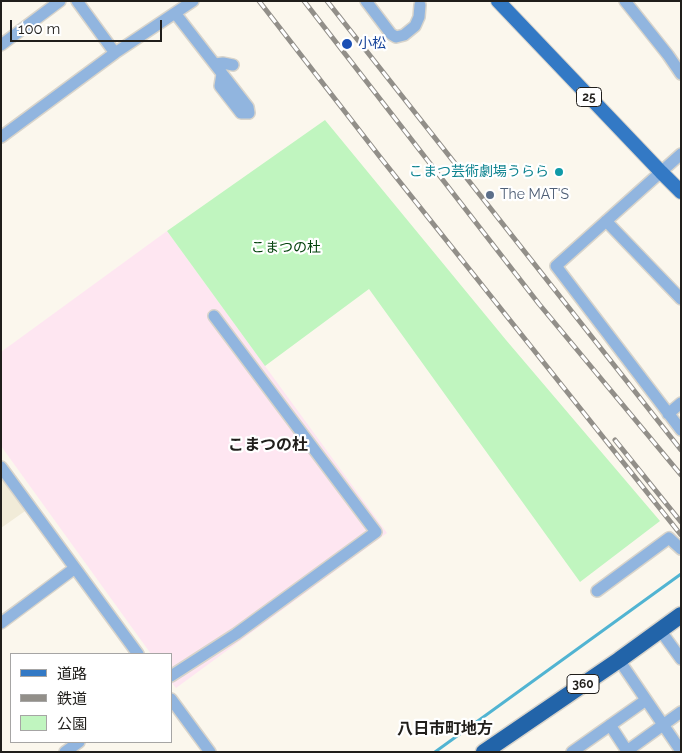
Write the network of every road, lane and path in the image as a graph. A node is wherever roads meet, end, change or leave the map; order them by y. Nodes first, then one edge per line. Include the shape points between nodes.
1 (60, 1) edge
2 (77, 1) edge
3 (193, 1) edge
4 (366, 1) edge
5 (498, 1) edge
6 (625, 1) edge
7 (419, 2) edge
8 (175, 14) junction
9 (1, 45) edge
10 (115, 53) junction
11 (215, 64) junction
12 (233, 65) dead end
13 (222, 74) dead end
14 (681, 74) edge
15 (1, 136) edge
16 (681, 154) edge
17 (661, 172) junction
18 (681, 192) edge
19 (606, 221) junction
20 (681, 299) edge
21 (214, 316) dead end
22 (681, 403) edge
23 (668, 414) junction
24 (681, 430) edge
25 (1, 467) edge
26 (681, 549) edge
27 (75, 568) junction
28 (597, 591) dead end
29 (681, 615) edge
30 (1, 622) edge
31 (660, 630) junction
32 (137, 653) edge
33 (681, 659) edge
34 (619, 660) junction
35 (172, 675) edge
36 (172, 700) edge
37 (646, 700) junction
38 (681, 712) edge
39 (610, 725) junction
40 (663, 726) junction
41 (78, 743) edge
42 (681, 751) edge
43 (65, 752) edge
44 (210, 752) edge
45 (484, 752) edge
46 (572, 752) edge

1 - 9 street
2 - 10 street
3 - 8 street
4 - 7 street via 396,36 404,35 415,26
5 - 17 main road, 25
6 - 14 street
8 - 10 street
8 - 11 street
10 - 15 street
11 - 12 street
11 - 13 street
16 - 17 street
17 - 18 main road, 25
17 - 19 street
19 - 20 street
19 - 23 street via 556,266
21 - 35 street via 376,532 236,634
22 - 23 street
23 - 24 street
25 - 27 street
26 - 28 street via 669,538
27 - 30 street
27 - 32 street
29 - 31 highway, 360
31 - 33 street
31 - 34 highway, 360
34 - 37 street
34 - 45 highway, 360
36 - 44 street
37 - 39 street
37 - 40 street
38 - 40 street
39 - 40 street via 627,751
39 - 46 street
40 - 42 street
41 - 43 street

